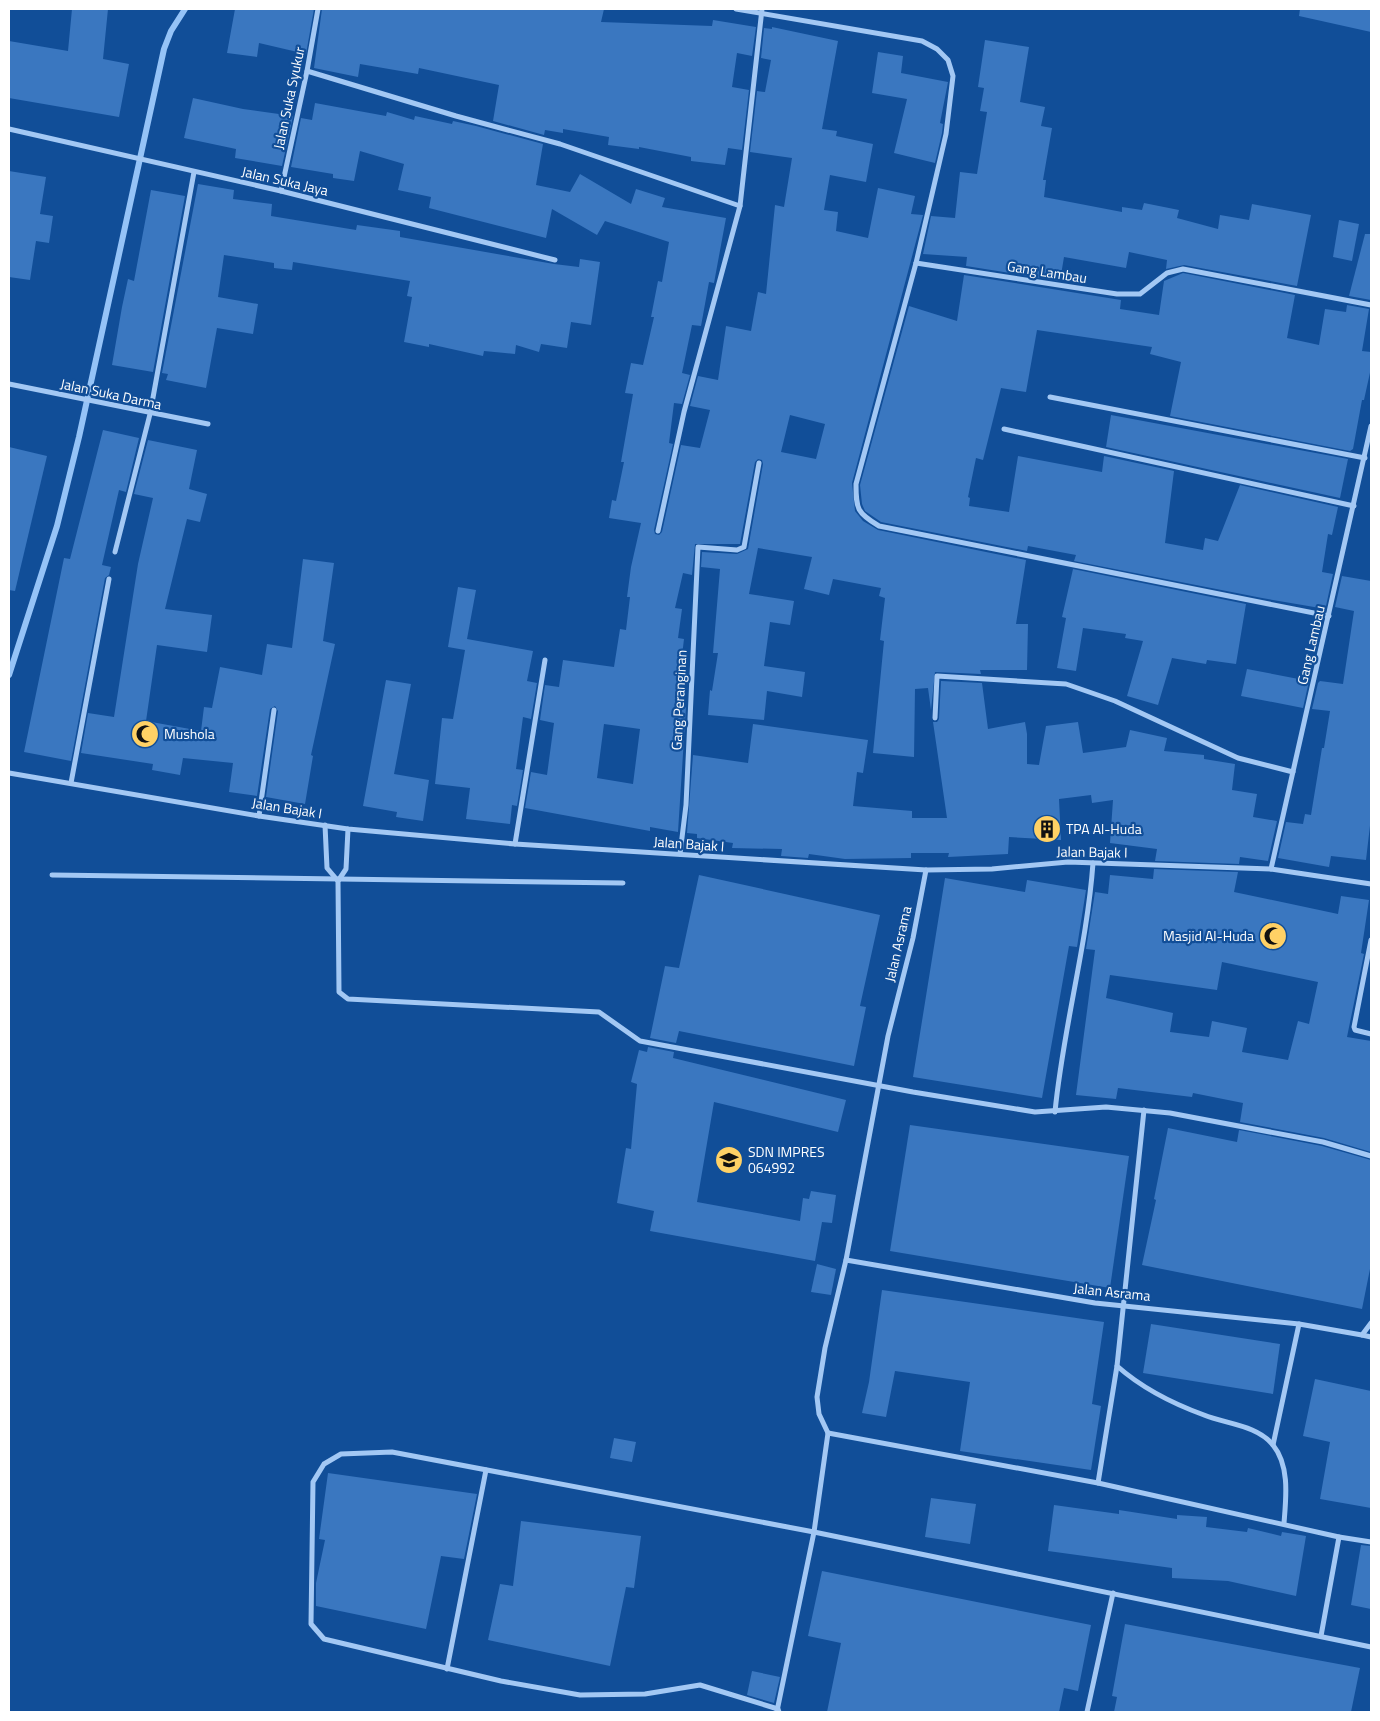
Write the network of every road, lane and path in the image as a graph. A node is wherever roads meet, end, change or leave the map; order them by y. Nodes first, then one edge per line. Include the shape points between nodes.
1 (318, 9) edge
2 (736, 9) edge
3 (762, 10) edge
4 (307, 71) junction
5 (9, 129) edge
6 (194, 172) junction
7 (281, 191) junction
8 (740, 206) junction
9 (555, 260) dead end
10 (916, 263) junction
11 (1371, 305) edge
12 (9, 384) edge
13 (1050, 397) dead end
14 (150, 414) junction
15 (208, 424) dead end
16 (1371, 426) edge
17 (1004, 429) dead end
18 (1365, 458) junction
19 (759, 463) dead end
20 (1354, 506) junction
21 (658, 531) dead end
22 (115, 552) dead end
23 (109, 579) dead end
24 (1329, 616) junction
25 (545, 660) dead end
26 (274, 710) dead end
27 (934, 718) dead end
28 (1293, 772) junction
29 (9, 773) edge
30 (71, 783) junction
31 (258, 816) junction
32 (325, 825) junction
33 (348, 829) junction
34 (515, 844) junction
35 (680, 854) junction
36 (1093, 862) junction
37 (1271, 869) junction
38 (926, 870) junction
39 (52, 875) dead end
40 (338, 881) junction
41 (622, 884) dead end
42 (1371, 884) edge
43 (1371, 940) edge
44 (1371, 1034) edge
45 (879, 1085) junction
46 (1144, 1110) junction
47 (1055, 1112) junction
48 (1371, 1156) edge
49 (846, 1260) junction
50 (1122, 1305) junction
51 (1371, 1323) edge
52 (1299, 1324) junction
53 (1362, 1335) junction
54 (1371, 1337) edge
55 (1117, 1366) junction
56 (828, 1433) junction
57 (1274, 1445) junction
58 (486, 1470) junction
59 (1098, 1483) junction
60 (1284, 1523) junction
61 (814, 1532) junction
62 (1339, 1537) junction
63 (1371, 1542) edge
64 (1113, 1593) junction
65 (1321, 1636) junction
66 (1371, 1647) edge
67 (447, 1669) junction
68 (778, 1711) edge
69 (1087, 1712) edge

1 - 4 street, Jalan Suka Syukur
2 - 3 street
3 - 8 street
3 - 10 street via 922,40 948,60 953,76 946,134
4 - 7 street, Jalan Suka Syukur
4 - 8 street via 560,144
5 - 6 street, Jalan Suka Jaya
6 - 7 street, Jalan Suka Jaya
6 - 14 street
7 - 9 street, Jalan Suka Jaya
8 - 21 street via 684,412
10 - 11 street, Gang Lambau via 1116,294 1140,294 1167,273 1183,269
10 - 24 street via 856,484 856,505 862,516 879,526
12 - 14 street, Jalan Suka Darma
13 - 18 street
14 - 15 street, Jalan Suka Darma
14 - 22 street
16 - 18 street, Gang Lambau
17 - 20 street
18 - 20 street, Gang Lambau
19 - 35 street, Gang Peranginan via 744,547 737,550 698,547 686,805
20 - 24 street, Gang Lambau
23 - 30 street
24 - 28 street, Gang Lambau
25 - 34 street
26 - 31 street
27 - 28 street via 937,676 1066,684 1114,701 1238,758
28 - 37 street, Gang Lambau
29 - 30 street, Jalan Bajak I
30 - 31 street, Jalan Bajak I
31 - 32 street, Jalan Bajak I
32 - 33 street, Jalan Bajak I
32 - 40 street via 326,868
33 - 34 street, Jalan Bajak I
33 - 40 street via 346,869
34 - 35 street, Jalan Bajak I
35 - 38 street, Jalan Bajak I
36 - 37 street, Jalan Bajak I
36 - 38 street, Jalan Bajak I
36 - 47 street via 1091,893 1060,1059
37 - 42 street, Jalan Bajak I
38 - 45 street, Jalan Asrama
39 - 40 street
40 - 41 street
40 - 45 street via 339,992 348,999 599,1012 640,1041
43 - 44 street via 1354,1027
45 - 47 street via 1035,1112
45 - 49 street, Jalan Asrama
46 - 47 street via 1106,1107
46 - 48 street via 1323,1142
46 - 50 street
49 - 50 street, Jalan Asrama
49 - 56 street, Jalan Asrama via 817,1397 819,1414
50 - 52 street, Jalan Asrama
50 - 55 street
51 - 53 street
52 - 53 street, Jalan Asrama
52 - 57 street
53 - 54 street, Jalan Asrama
55 - 57 street via 1149,1392 1204,1416 1258,1432
55 - 59 street
56 - 59 street
56 - 61 street
57 - 60 street via 1286,1487
58 - 61 street
58 - 67 street
58 - 67 street via 392,1452 341,1454 324,1464 313,1482 311,1624 324,1639
59 - 60 street
60 - 62 street
61 - 64 street
61 - 68 street
62 - 63 street
62 - 65 street
64 - 65 street
64 - 69 street
65 - 66 street
67 - 68 street via 580,1695 645,1694 700,1685

